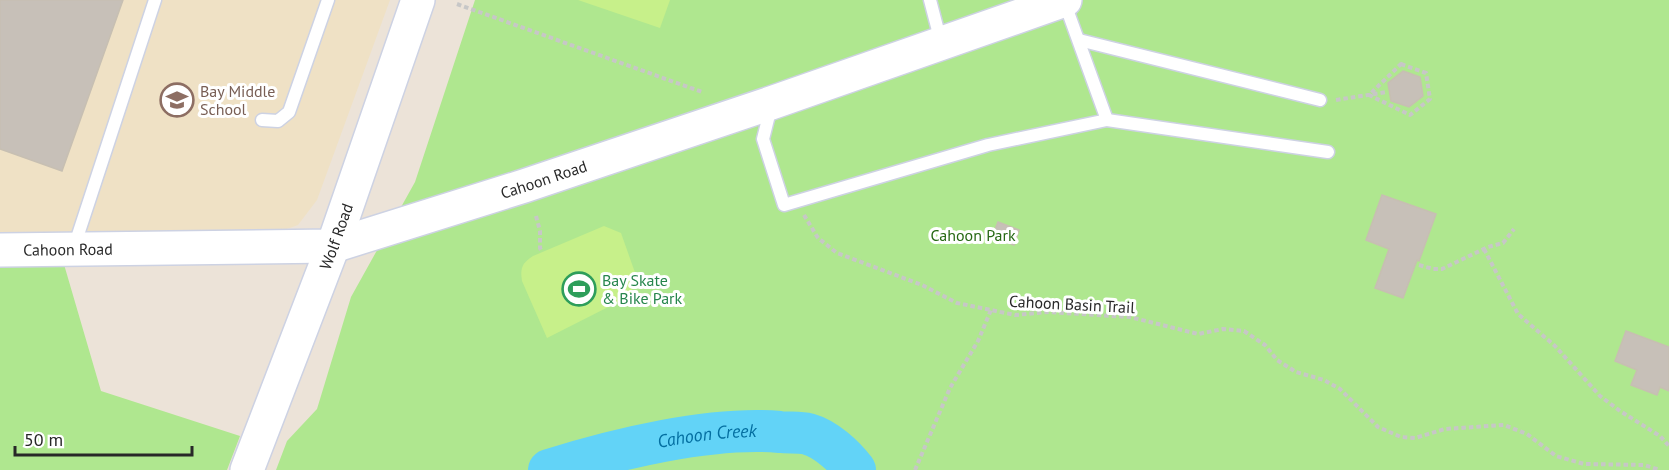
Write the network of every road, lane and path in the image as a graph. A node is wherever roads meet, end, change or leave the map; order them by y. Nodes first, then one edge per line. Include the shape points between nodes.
1 (155, 0) edge
2 (328, 0) edge
3 (418, 0) edge
4 (930, 0) edge
5 (1065, 0) edge
6 (457, 4) dead end
7 (1079, 40) junction
8 (942, 43) junction
9 (702, 92) dead end
10 (1388, 92) dead end
11 (1369, 95) junction
12 (1320, 100) joint
13 (771, 103) junction
14 (262, 120) dead end
15 (1107, 120) junction
16 (1328, 152) dead end
17 (536, 216) dead end
18 (812, 229) dead end
19 (1514, 229) dead end
20 (333, 246) junction
21 (73, 249) junction
22 (1484, 249) junction
23 (0, 250) edge
24 (542, 252) dead end
25 (1419, 265) dead end
26 (991, 310) junction
27 (1669, 446) edge
28 (247, 470) edge
29 (915, 470) edge
30 (1660, 470) edge

1 - 21 lane
2 - 14 lane via 289,112 278,121
3 - 20 street, Wolf Road
4 - 8 lane
5 - 7 lane
5 - 8 street, Cahoon Road
6 - 9 path
7 - 12 lane
7 - 15 lane
8 - 13 street, Cahoon Road
10 - 11 path
11 - 11 path via 1410,115 1430,99 1426,73 1401,64
11 - 12 path
13 - 15 lane via 763,139 784,205 988,145
13 - 20 street, Cahoon Road
15 - 16 lane
17 - 24 path
18 - 26 path, Cahoon Basin Trail via 837,253 922,285 957,303
19 - 22 path via 1503,243
20 - 21 street, Cahoon Road
20 - 28 street, Wolf Road
21 - 23 street, Cahoon Road
22 - 25 path via 1442,269
22 - 27 path via 1518,314 1555,346 1600,396
26 - 29 path via 950,388
26 - 30 path, Cahoon Basin Trail via 1015,315 1048,312 1130,317 1198,334 1223,329 1245,331 1296,372 1340,388 1378,427 1401,437 1504,424 1527,434 1556,456 1584,464 1644,465

